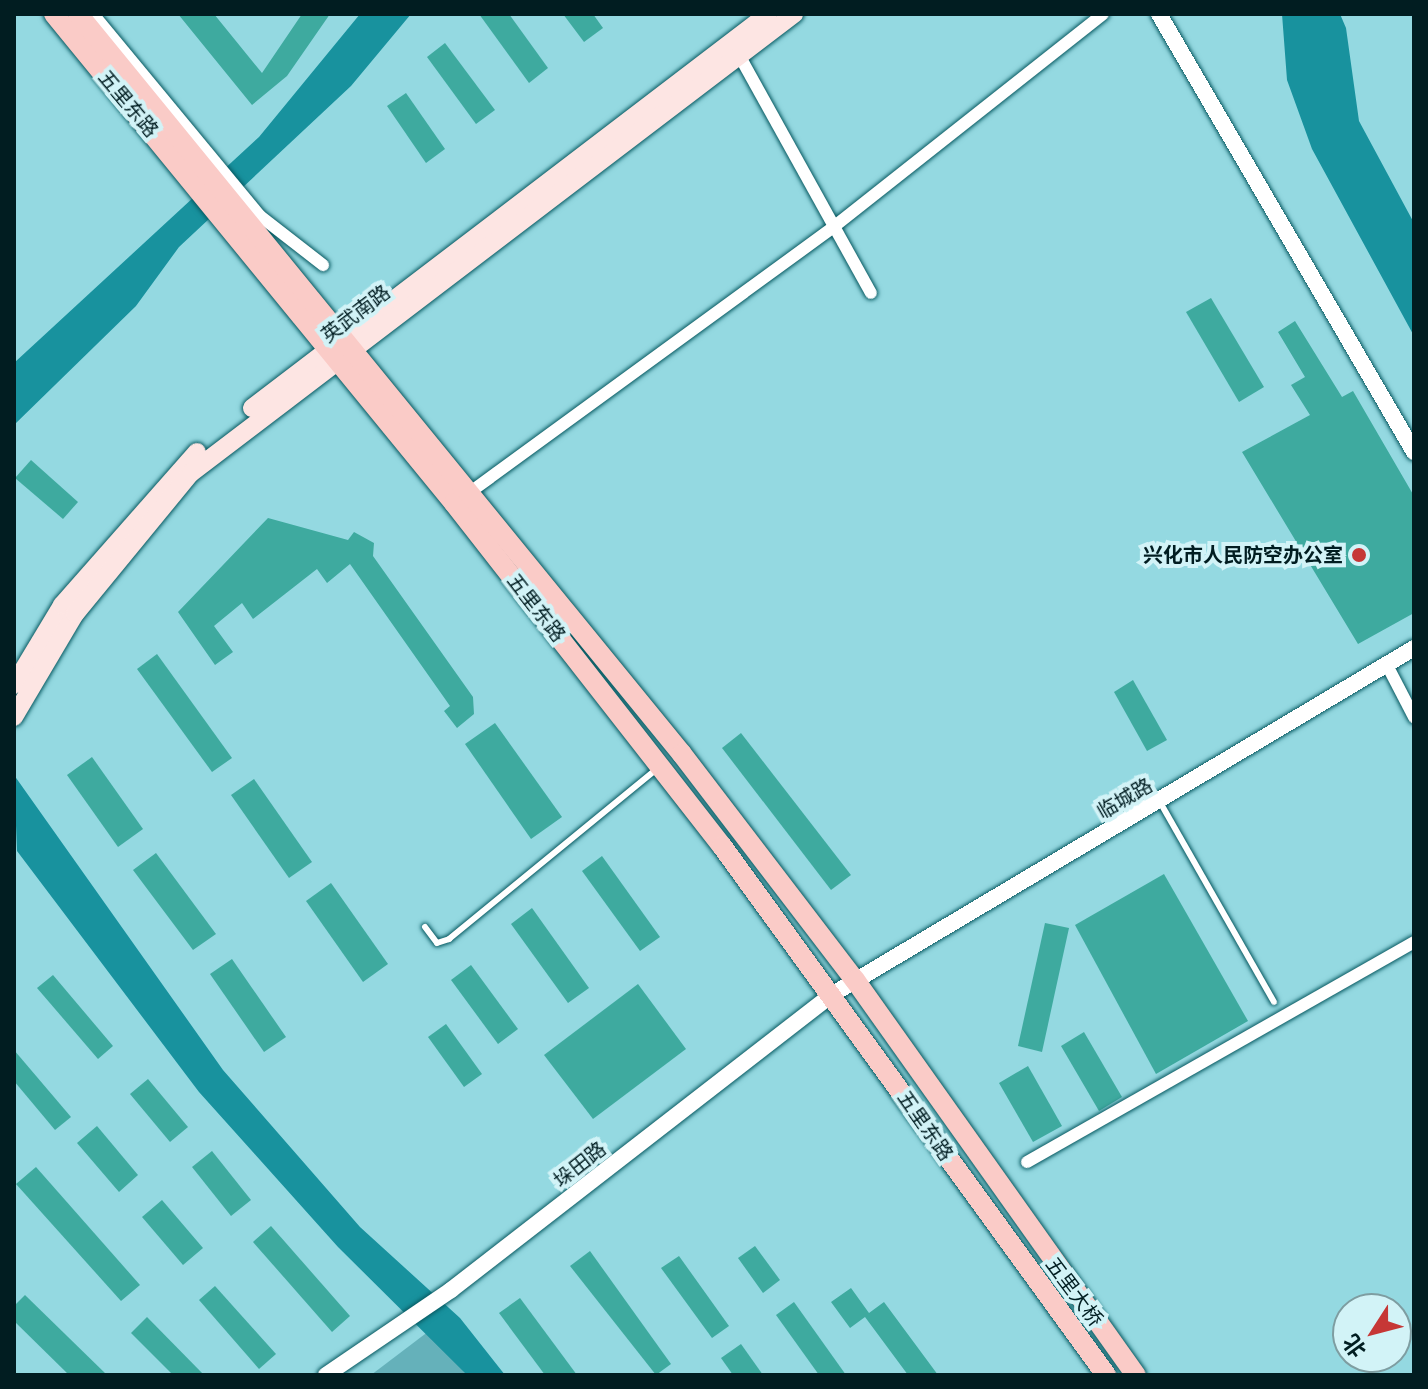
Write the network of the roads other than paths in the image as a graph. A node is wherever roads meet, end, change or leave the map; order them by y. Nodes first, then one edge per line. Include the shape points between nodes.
1 (54, 14) edge
2 (78, 14) edge
3 (93, 14) edge
4 (768, 14) edge
5 (794, 14) edge
6 (1103, 14) edge
7 (1159, 14) edge
8 (739, 55) junction
9 (201, 168) junction
10 (836, 225) junction
11 (254, 232) junction
12 (323, 265) dead end
13 (871, 293) dead end
14 (338, 346) junction
15 (1414, 452) edge
16 (473, 490) junction
17 (1414, 648) edge
18 (1387, 665) junction
19 (14, 685) edge
20 (14, 716) edge
21 (1414, 717) edge
22 (660, 767) junction
23 (1160, 802) junction
24 (425, 927) dead end
25 (1414, 942) edge
26 (855, 980) junction
27 (833, 994) junction
28 (1274, 1002) dead end
29 (1027, 1162) dead end
30 (1012, 1208) joint
31 (992, 1221) joint
32 (326, 1375) edge
33 (1106, 1375) edge
34 (1136, 1375) edge

1 - 9 main road, 五里东路
2 - 9 main road, 五里东路
3 - 9 street
4 - 14 main road, 英武南路
5 - 8 main road, 英武南路
6 - 10 street
7 - 15 street
8 - 10 street
8 - 14 main road, 英武南路
9 - 11 main road, 五里东路
10 - 13 street
10 - 16 street
11 - 12 street
11 - 14 main road, 五里东路
14 - 16 main road, 五里东路
14 - 19 main road, 英武南路 via 181,465 62,605
14 - 20 main road, 英武南路 via 191,473 75,614
14 - 22 main road, 五里东路
16 - 26 main road, 五里东路
17 - 18 street, 临城路
18 - 21 street
18 - 23 street, 临城路
22 - 24 lane via 449,939 437,943
22 - 27 main road, 五里东路
23 - 26 street, 临城路
23 - 28 lane
25 - 29 street
26 - 27 street, 垛田路
26 - 30 main road, 五里东路
27 - 31 main road, 五里东路
27 - 32 street, 垛田路 via 451,1290
30 - 34 main road, 五里大桥
31 - 33 main road, 五里大桥

